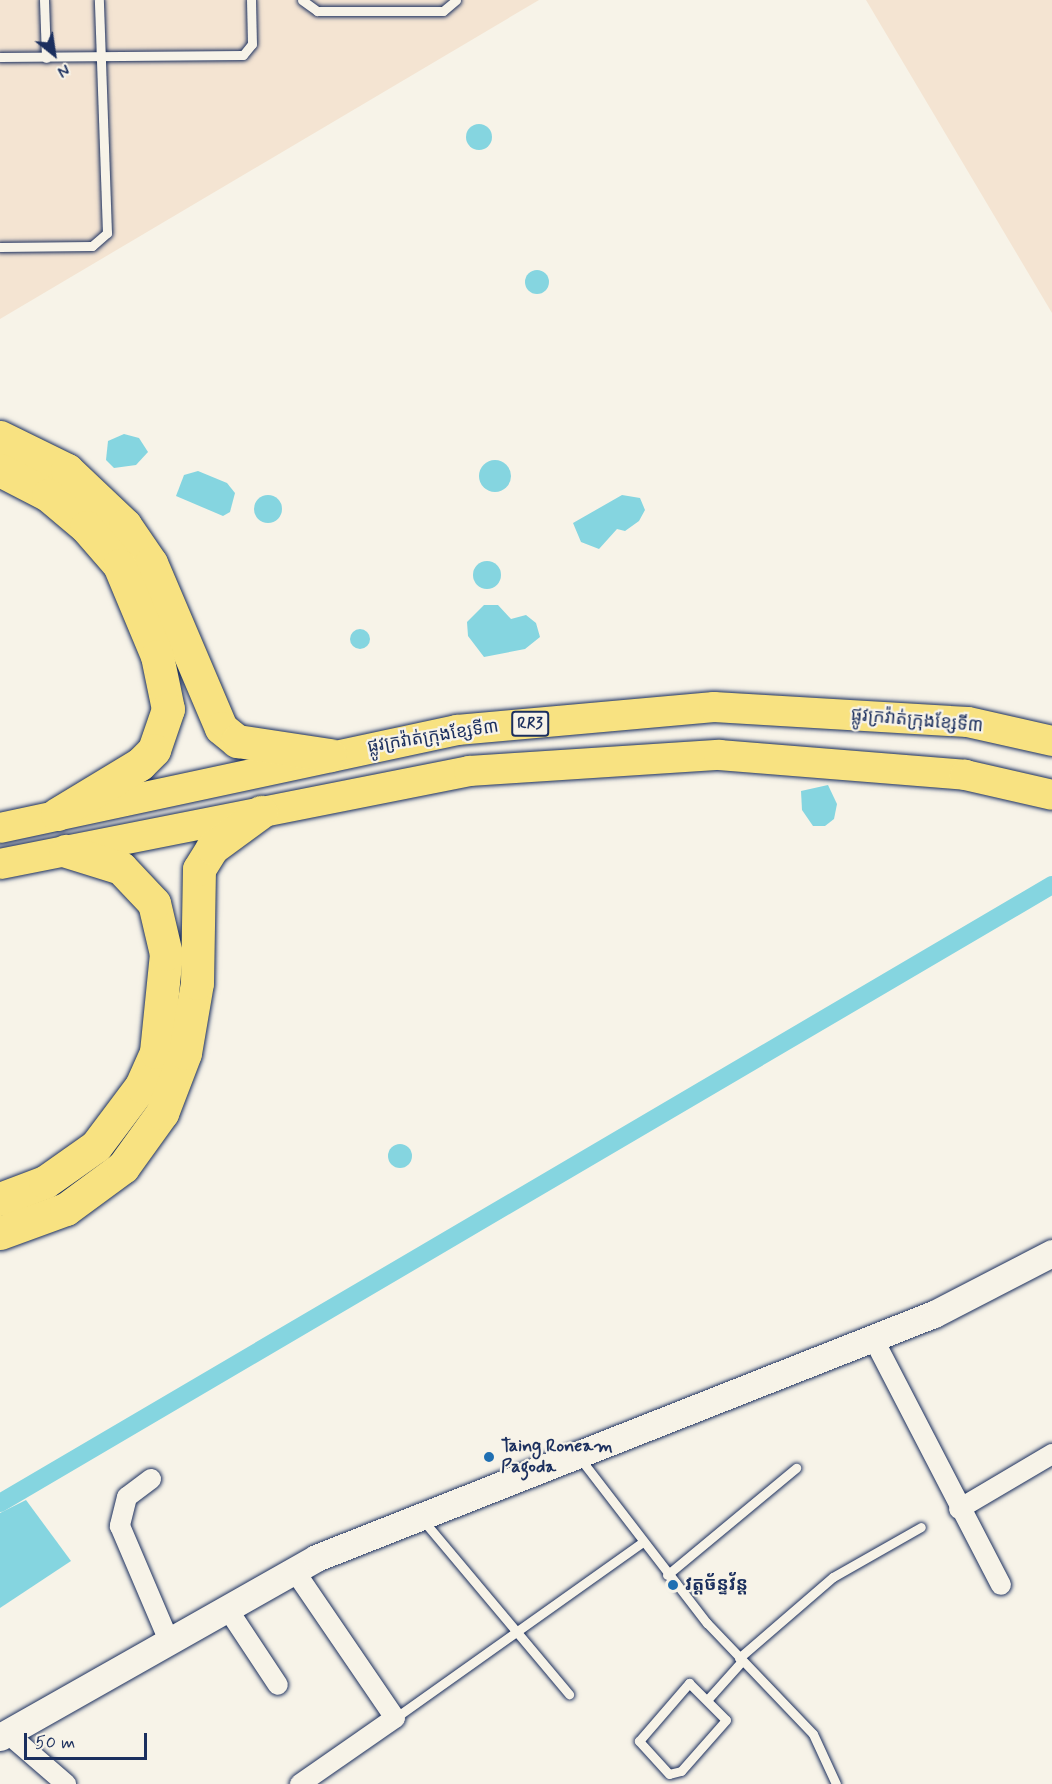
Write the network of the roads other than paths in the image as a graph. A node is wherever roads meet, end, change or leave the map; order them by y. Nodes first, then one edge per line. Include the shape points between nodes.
1 (45, 0) edge
2 (99, 0) edge
3 (251, 0) edge
4 (302, 0) edge
5 (456, 0) edge
6 (0, 57) edge
7 (100, 57) junction
8 (46, 58) junction
9 (0, 247) edge
10 (0, 437) edge
11 (0, 470) edge
12 (1052, 741) edge
13 (330, 755) junction
14 (1052, 795) edge
15 (261, 812) junction
16 (57, 814) junction
17 (8, 826) edge
18 (66, 851) junction
19 (10, 862) edge
20 (0, 1199) edge
21 (0, 1233) edge
22 (1052, 1253) edge
23 (873, 1338) junction
24 (1052, 1454) edge
25 (577, 1455) junction
26 (796, 1467) dead end
27 (151, 1479) dead end
28 (959, 1509) junction
29 (418, 1516) junction
30 (921, 1527) dead end
31 (641, 1543) junction
32 (294, 1570) junction
33 (667, 1575) junction
34 (1001, 1586) dead end
35 (227, 1608) junction
36 (519, 1630) junction
37 (169, 1641) junction
38 (741, 1659) junction
39 (278, 1685) dead end
40 (569, 1694) dead end
41 (708, 1699) junction
42 (395, 1718) junction
43 (3, 1735) edge
44 (66, 1784) edge
45 (300, 1784) edge
46 (836, 1784) edge

1 - 8 lane
2 - 7 lane
3 - 7 lane via 252,44 243,55
4 - 5 lane via 317,11 443,10
6 - 8 lane
7 - 8 lane
7 - 9 lane via 107,233 92,246
10 - 13 highway via 67,470 125,525 151,562 221,728 237,741
11 - 16 highway via 48,495 86,527 119,566 157,656 168,709 154,750 140,764
12 - 13 main road, ផ្លូវក្រវ៉ាត់ក្រុងខ្សែទី៣ / RR3 via 968,722 714,707 457,730
13 - 16 main road, ផ្លូវក្រវ៉ាត់ក្រុងខ្សែទី៣ / RR3
14 - 15 main road via 965,775 719,755 469,771
15 - 18 main road
15 - 21 highway via 212,848 199,869 197,983 185,1053 162,1113 123,1167 66,1209
16 - 17 main road, ផ្លូវក្រវ៉ាត់ក្រុងខ្សែទី៣ / RR3
18 - 19 main road
18 - 20 highway via 121,868 154,903 166,954 156,1052 141,1086 96,1146 45,1182
22 - 23 main road via 934,1314
23 - 25 main road
23 - 28 street
24 - 28 street
25 - 29 main road
25 - 31 lane
26 - 33 lane
27 - 37 street via 127,1497 120,1526
28 - 34 street
29 - 32 main road
29 - 36 lane
30 - 38 lane via 833,1577
31 - 33 lane
31 - 36 lane
32 - 35 main road
32 - 42 street
33 - 38 lane
35 - 37 main road
35 - 39 street
36 - 40 lane
36 - 42 lane
37 - 43 main road
38 - 41 lane
38 - 46 lane via 813,1734
41 - 41 lane via 685,1683 641,1732 641,1749 669,1774 681,1771 724,1724 724,1714
42 - 45 street
43 - 44 street

